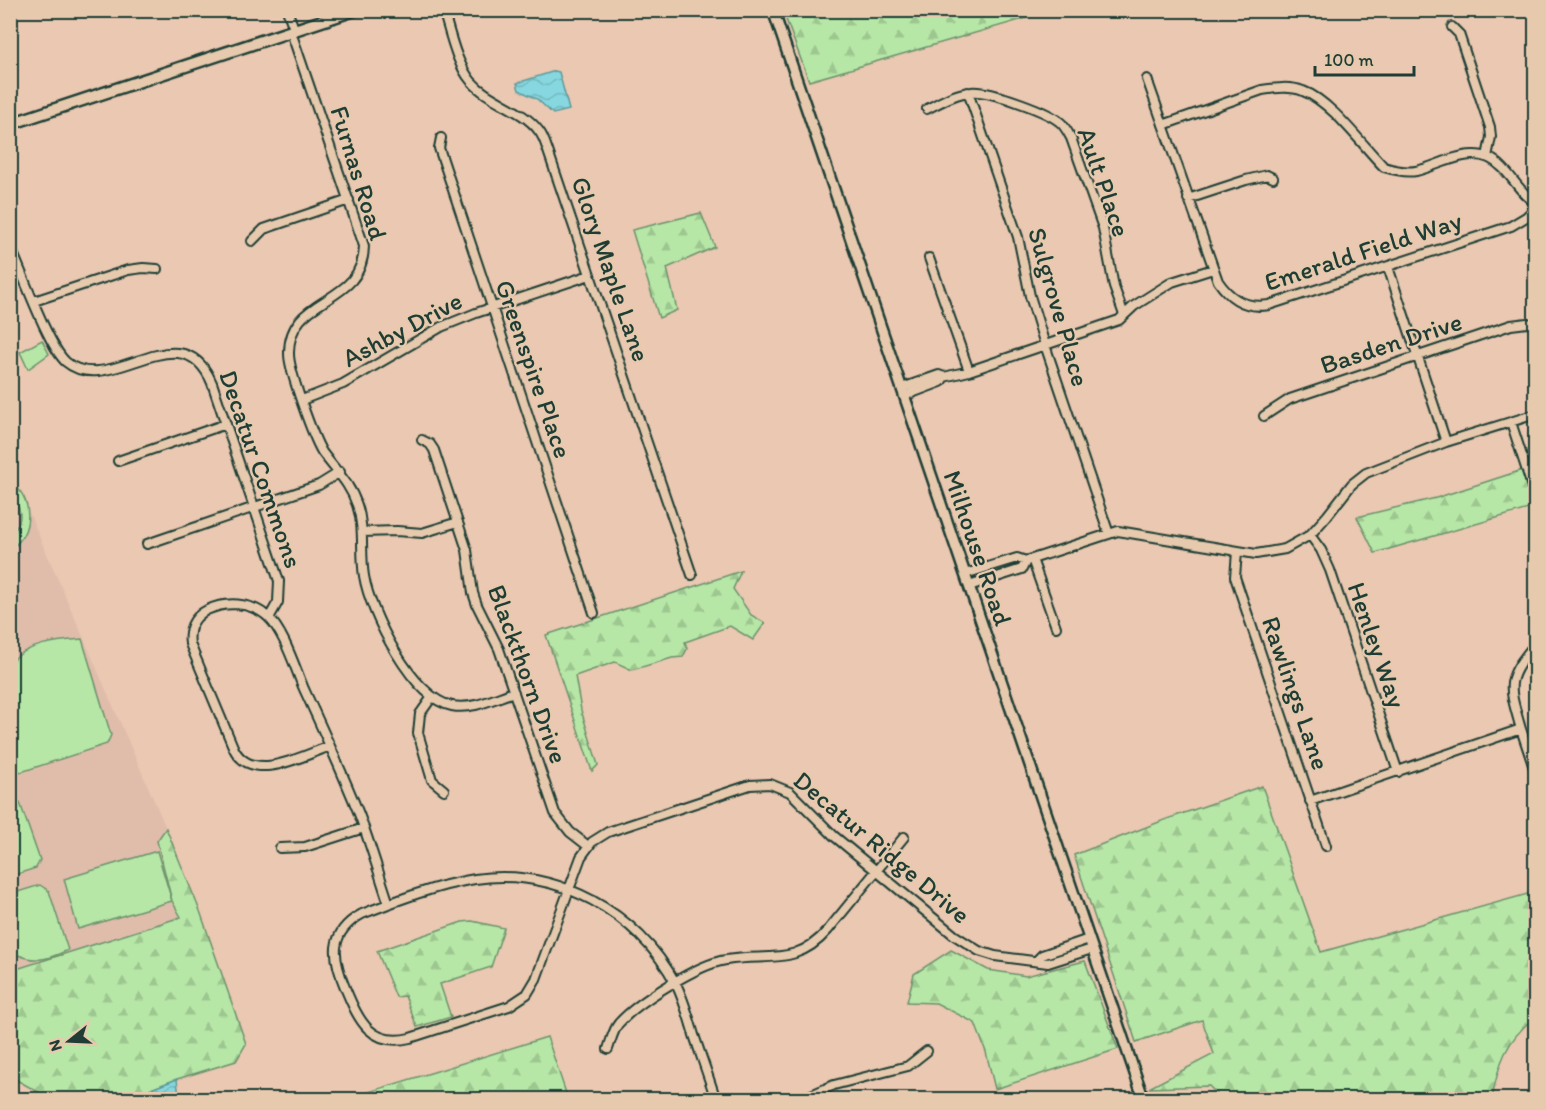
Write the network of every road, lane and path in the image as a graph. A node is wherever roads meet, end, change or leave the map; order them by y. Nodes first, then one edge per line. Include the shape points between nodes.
1 (287, 10) edge
2 (355, 10) edge
3 (443, 10) edge
4 (773, 10) edge
5 (1452, 27) dead end
6 (293, 31) junction
7 (1147, 80) dead end
8 (968, 92) junction
9 (927, 109) dead end
10 (10, 124) edge
11 (1163, 125) junction
12 (441, 138) dead end
13 (1487, 157) junction
14 (1273, 178) dead end
15 (1188, 199) junction
16 (349, 200) junction
17 (1536, 205) edge
18 (252, 241) dead end
19 (10, 246) edge
20 (929, 258) dead end
21 (1388, 267) junction
22 (157, 269) dead end
23 (1213, 269) junction
24 (590, 275) junction
25 (34, 301) junction
26 (491, 308) junction
27 (1124, 315) junction
28 (1536, 325) edge
29 (1045, 345) junction
30 (1418, 357) junction
31 (969, 371) junction
32 (903, 392) junction
33 (302, 400) junction
34 (1536, 414) edge
35 (1264, 416) dead end
36 (1511, 422) junction
37 (226, 424) junction
38 (422, 440) dead end
39 (1446, 442) junction
40 (118, 461) dead end
41 (340, 472) junction
42 (1536, 499) edge
43 (255, 507) junction
44 (458, 522) junction
45 (362, 532) junction
46 (1109, 534) junction
47 (1310, 535) junction
48 (147, 544) dead end
49 (1236, 552) junction
50 (1029, 560) junction
51 (965, 574) junction
52 (692, 575) dead end
53 (969, 586) junction
54 (594, 613) dead end
55 (269, 618) junction
56 (1056, 627) dead end
57 (1536, 643) edge
58 (514, 692) junction
59 (432, 697) junction
60 (1521, 729) junction
61 (330, 747) junction
62 (1534, 768) dead end
63 (1398, 772) junction
64 (444, 790) dead end
65 (1310, 801) junction
66 (364, 828) junction
67 (904, 837) dead end
68 (588, 846) junction
69 (1326, 846) dead end
70 (280, 848) dead end
71 (876, 871) junction
72 (569, 889) junction
73 (389, 904) junction
74 (1090, 944) junction
75 (675, 982) junction
76 (608, 1049) dead end
77 (927, 1051) dead end
78 (10, 1097) edge
79 (15, 1100) edge
80 (716, 1100) edge
81 (800, 1100) edge
82 (1144, 1100) edge

1 - 6 street, Furnas Road
2 - 6 main road
3 - 24 street, Glory Maple Lane via 470,79 483,93 540,131
4 - 32 street, Milhouse Road
5 - 13 street via 1459,34 1490,127
6 - 10 main road
6 - 16 street, Furnas Road
7 - 11 street, Emerald Field Way
8 - 9 street
8 - 27 street, Ault Place via 986,92 1014,101 1063,124 1102,228
8 - 29 street, Sulgrove Place via 1018,237
11 - 13 street via 1278,87 1303,91 1320,100 1384,167 1414,171 1461,157
11 - 15 street, Emerald Field Way
12 - 26 street, Greenspire Place via 439,148
13 - 17 street via 1498,163
14 - 15 street via 1268,175 1246,180
15 - 23 street, Emerald Field Way
16 - 18 street via 264,229
16 - 33 street, Furnas Road via 364,246 362,264 351,283 309,310 294,329 289,359
17 - 21 street, Emerald Field Way via 1511,226
19 - 25 street, Decatur Commons
20 - 31 street
21 - 23 street, Emerald Field Way via 1259,307 1229,295
21 - 30 street
22 - 25 street via 126,271
23 - 27 street via 1172,282
24 - 26 street, Ashby Drive
24 - 52 street, Glory Maple Lane
25 - 37 street, Decatur Commons via 56,350 68,364 79,369 103,371 164,353 194,360 210,378
26 - 33 street, Ashby Drive via 431,332 343,384
26 - 54 street, Greenspire Place
27 - 29 street
28 - 30 street, Basden Drive via 1511,325
29 - 31 street
29 - 46 street, Sulgrove Place
30 - 35 street, Basden Drive via 1290,399
30 - 39 street
31 - 32 street via 939,375
32 - 51 street, Milhouse Road
33 - 41 street, Furnas Road via 321,451
34 - 36 street
36 - 39 street
36 - 42 street
37 - 40 street
37 - 43 street, Decatur Commons
38 - 44 street, Blackthorn Drive via 434,450
39 - 47 street via 1366,473 1352,484
41 - 43 street via 319,485
41 - 45 street, Furnas Road via 357,504
43 - 48 street
43 - 55 street, Decatur Commons via 280,587 278,602
44 - 45 street via 422,533
44 - 58 street, Blackthorn Drive via 467,550 473,593
45 - 59 street, Furnas Road via 364,577 377,616 400,660
46 - 49 street via 1137,533
46 - 50 street
47 - 49 street via 1285,549 1256,554
47 - 63 street, Henley Way via 1330,570
49 - 65 street, Rawlings Lane via 1234,577
50 - 51 street via 1017,558
50 - 53 street via 1022,569
50 - 56 street
51 - 53 street, Milhouse Road
53 - 74 street, Milhouse Road
55 - 61 street
55 - 61 street via 249,607 229,604 204,612 190,629 192,650 234,749 247,763 265,767
57 - 60 street via 1512,675 1510,687
58 - 59 street via 463,707
58 - 68 street, Blackthorn Drive via 555,813
59 - 64 street via 420,714 418,733 432,780
60 - 62 street
60 - 63 street
61 - 66 street
63 - 65 street
65 - 69 street, Rawlings Lane
66 - 70 street via 305,847
66 - 73 street
67 - 71 street
68 - 71 street, Decatur Ridge Drive via 608,832 767,783 792,793
68 - 72 street
71 - 74 street, Decatur Ridge Drive via 967,944 995,956 1036,961 1042,955
71 - 75 street via 828,930 806,949 783,957 719,961
72 - 73 street via 536,880 491,878 452,884
72 - 73 street via 534,984 521,999 405,1039 390,1040 368,1029 357,1015 336,965 335,950 339,936 356,917
72 - 75 street via 605,907 635,929
74 - 82 street, Milhouse Road
75 - 76 street via 617,1025
75 - 80 street
77 - 81 street via 908,1066 834,1085
78 - 79 main road

